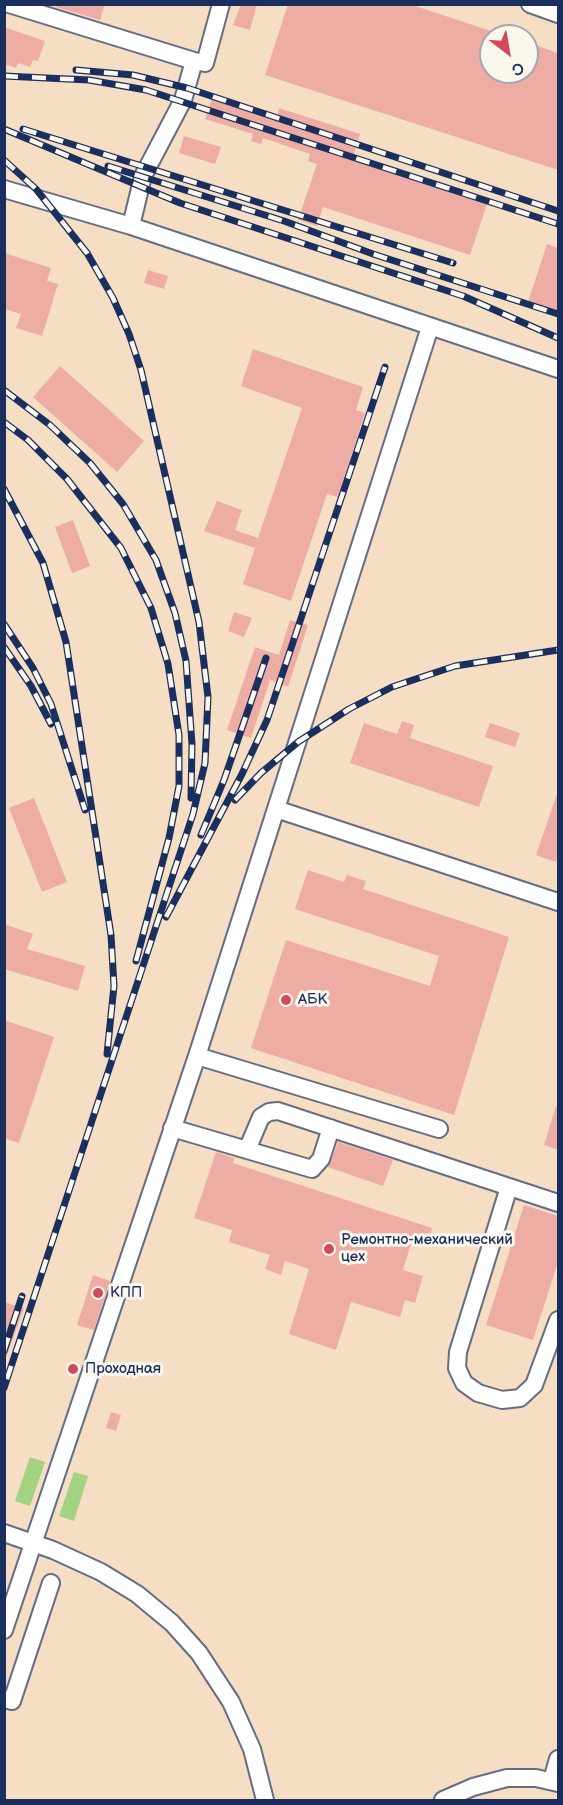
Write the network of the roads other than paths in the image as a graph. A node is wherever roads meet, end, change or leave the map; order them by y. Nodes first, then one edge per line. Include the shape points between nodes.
1 (9, 4) edge
2 (220, 4) edge
3 (531, 4) edge
4 (558, 14) edge
5 (194, 61) junction
6 (4, 189) edge
7 (130, 226) junction
8 (430, 327) junction
9 (558, 369) edge
10 (276, 809) junction
11 (558, 902) edge
12 (197, 1056) junction
13 (172, 1128) junction
14 (332, 1128) junction
15 (439, 1129) dead end
16 (247, 1150) junction
17 (509, 1187) junction
18 (558, 1203) edge
19 (558, 1320) edge
20 (4, 1533) edge
21 (33, 1543) junction
22 (51, 1583) dead end
23 (4, 1630) edge
24 (4, 1699) edge
25 (558, 1759) edge
26 (555, 1782) edge
27 (265, 1800) edge
28 (443, 1800) edge

1 - 5 street
2 - 5 street via 205,63
3 - 4 street
5 - 7 street via 183,100 143,176
6 - 7 street
7 - 8 street
8 - 9 street
8 - 10 street
10 - 11 street
10 - 12 street
12 - 13 street
12 - 15 street
13 - 16 street
13 - 21 street
14 - 16 street via 278,1111 269,1112 258,1122
14 - 16 street via 321,1159 312,1169
14 - 17 street
17 - 18 street
17 - 19 street via 458,1352 457,1368 464,1383 478,1393 502,1400 520,1398 534,1385
20 - 21 street
21 - 23 street
21 - 27 street via 127,1587 159,1611 191,1643 215,1674 238,1716 252,1749
22 - 24 street via 12,1701
25 - 26 street
26 - 28 street via 536,1778 494,1780

